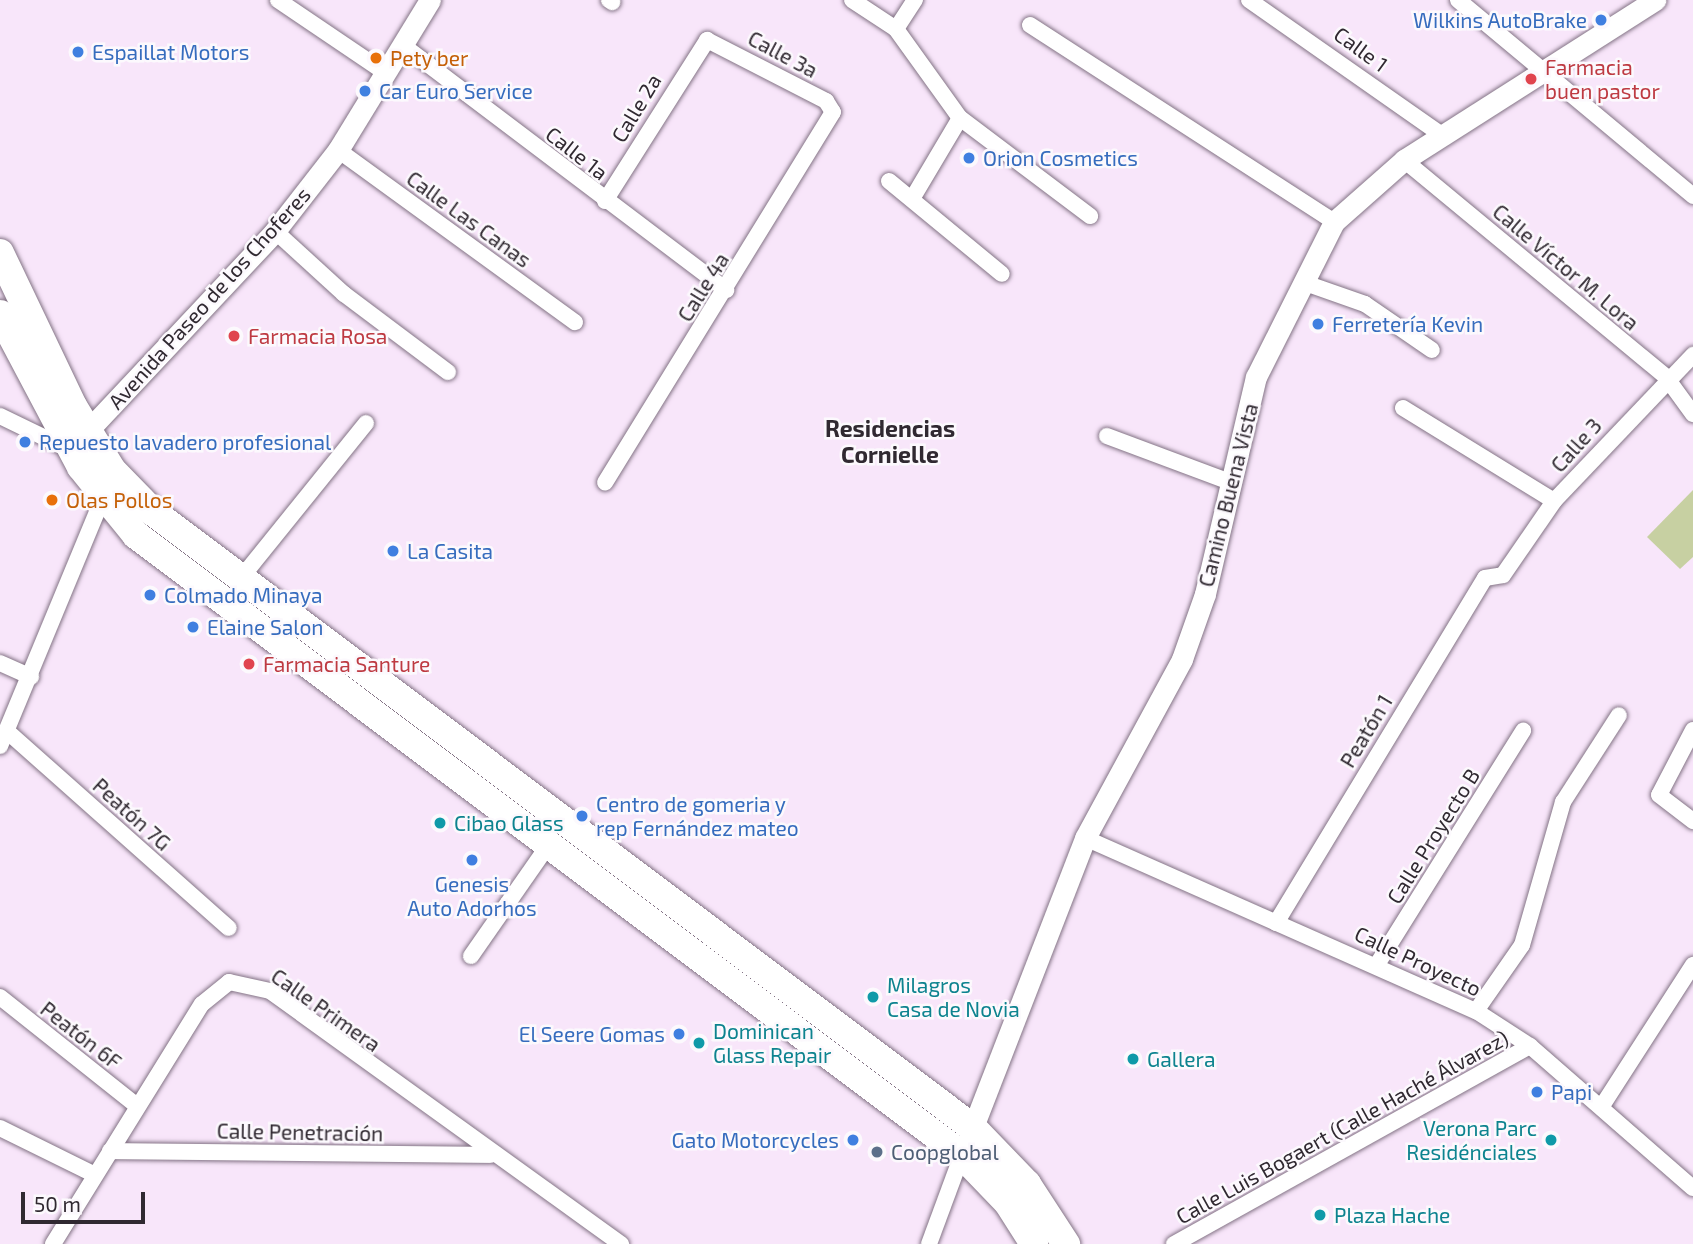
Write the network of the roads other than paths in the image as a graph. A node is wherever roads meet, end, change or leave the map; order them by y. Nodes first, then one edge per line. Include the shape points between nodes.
1 (278, 0) edge
2 (430, 0) edge
3 (852, 0) edge
4 (915, 0) edge
5 (1249, 0) edge
6 (1458, 0) edge
7 (1655, 0) edge
8 (1030, 25) dead end
9 (896, 29) junction
10 (707, 40) joint
11 (405, 47) junction
12 (386, 73) junction
13 (1546, 73) junction
14 (833, 112) joint
15 (960, 118) junction
16 (1445, 137) junction
17 (338, 150) junction
18 (1404, 160) junction
19 (889, 181) dead end
20 (1692, 193) edge
21 (912, 199) junction
22 (605, 201) junction
23 (1090, 216) dead end
24 (1334, 222) junction
25 (275, 231) junction
26 (0, 253) edge
27 (1002, 274) dead end
28 (1308, 284) junction
29 (726, 290) junction
30 (0, 314) edge
31 (575, 322) dead end
32 (1432, 350) dead end
33 (1693, 355) edge
34 (448, 372) dead end
35 (1666, 377) junction
36 (1404, 408) dead end
37 (1693, 414) edge
38 (0, 416) edge
39 (366, 423) dead end
40 (1107, 436) dead end
41 (80, 440) junction
42 (112, 470) junction
43 (605, 483) dead end
44 (1233, 483) junction
45 (103, 497) junction
46 (1554, 501) junction
47 (1503, 575) joint
48 (241, 578) junction
49 (0, 663) edge
50 (31, 677) junction
51 (1619, 715) dead end
52 (1693, 730) edge
53 (1523, 731) dead end
54 (4, 739) edge
55 (565, 821) junction
56 (1693, 821) edge
57 (1084, 838) junction
58 (547, 848) junction
59 (1276, 923) junction
60 (229, 928) dead end
61 (471, 956) dead end
62 (1378, 963) junction
63 (1693, 965) edge
64 (0, 997) edge
65 (1476, 1011) junction
66 (1530, 1046) junction
67 (136, 1105) junction
68 (1602, 1106) junction
69 (0, 1128) edge
70 (973, 1128) junction
71 (110, 1151) junction
72 (490, 1155) junction
73 (962, 1155) junction
74 (91, 1173) junction
75 (1693, 1188) edge
76 (53, 1244) edge
77 (621, 1244) edge
78 (929, 1244) edge
79 (1034, 1244) edge
80 (1066, 1244) edge
81 (1174, 1244) edge

1 - 12 street
2 - 11 street, Avenida Paseo de los Choferes
3 - 9 street
4 - 9 street
5 - 16 street, Calle 1
6 - 13 street
7 - 13 street, Camino Buena Vista
8 - 24 street
9 - 15 street
10 - 14 street, Calle 3a via 826,101
10 - 22 street, Calle 2a
11 - 12 street, Avenida Paseo de los Choferes
11 - 22 street, Calle 1a
12 - 17 street, Avenida Paseo de los Choferes
13 - 16 street, Camino Buena Vista
13 - 20 street
14 - 29 street, Calle 4a
15 - 21 street
15 - 23 street
16 - 18 street, Camino Buena Vista
17 - 25 street, Avenida Paseo de los Choferes
17 - 31 street, Calle Las Canas
18 - 24 street, Camino Buena Vista
18 - 35 street, Calle Víctor M. Lora
19 - 21 street
21 - 27 street
22 - 29 street, Calle 1a
24 - 28 street, Camino Buena Vista
25 - 34 street via 344,294
25 - 41 street, Avenida Paseo de los Choferes
26 - 41 highway
28 - 32 street via 1365,304
28 - 44 street, Camino Buena Vista via 1256,377
29 - 43 street, Calle 4a
30 - 41 highway
33 - 35 street, Calle 3
35 - 37 street, Calle Víctor M. Lora
35 - 46 street, Calle 3
36 - 46 street
38 - 41 street
39 - 48 street
40 - 44 street
41 - 42 highway
41 - 45 highway
42 - 45 street
42 - 48 highway via 153,512
44 - 57 street, Camino Buena Vista via 1182,659
45 - 50 street
45 - 58 highway via 136,535
46 - 47 street, Calle 3
47 - 59 street, Peatón 1 via 1485,578
48 - 55 highway
49 - 50 street
50 - 54 street
51 - 65 street via 1563,802 1522,945
52 - 56 street via 1659,795
53 - 62 street, Calle Proyecto B
54 - 60 street, Peatón 7G
55 - 58 street
55 - 70 highway
57 - 59 street, Calle Proyecto
57 - 70 street, Camino Buena Vista
58 - 61 street
58 - 73 highway
59 - 62 street, Calle Proyecto
62 - 65 street, Calle Proyecto
63 - 68 street
64 - 67 street, Peatón 6F
65 - 66 street, Calle Proyecto
66 - 68 street, Calle Proyecto
66 - 81 street, Calle Luis Bogaert (Calle Haché Álvarez)
67 - 71 street, Calle Primera
67 - 72 street, Calle Primera via 213,990 250,984 270,991
68 - 75 street, Calle Proyecto
69 - 74 street
70 - 73 street, Camino Buena Vista
70 - 80 highway via 1027,1184
71 - 72 street, Calle Penetración
71 - 74 street, Calle Primera
72 - 77 street, Calle Primera
73 - 78 street
73 - 79 highway via 1008,1203
74 - 76 street, Calle Primera

